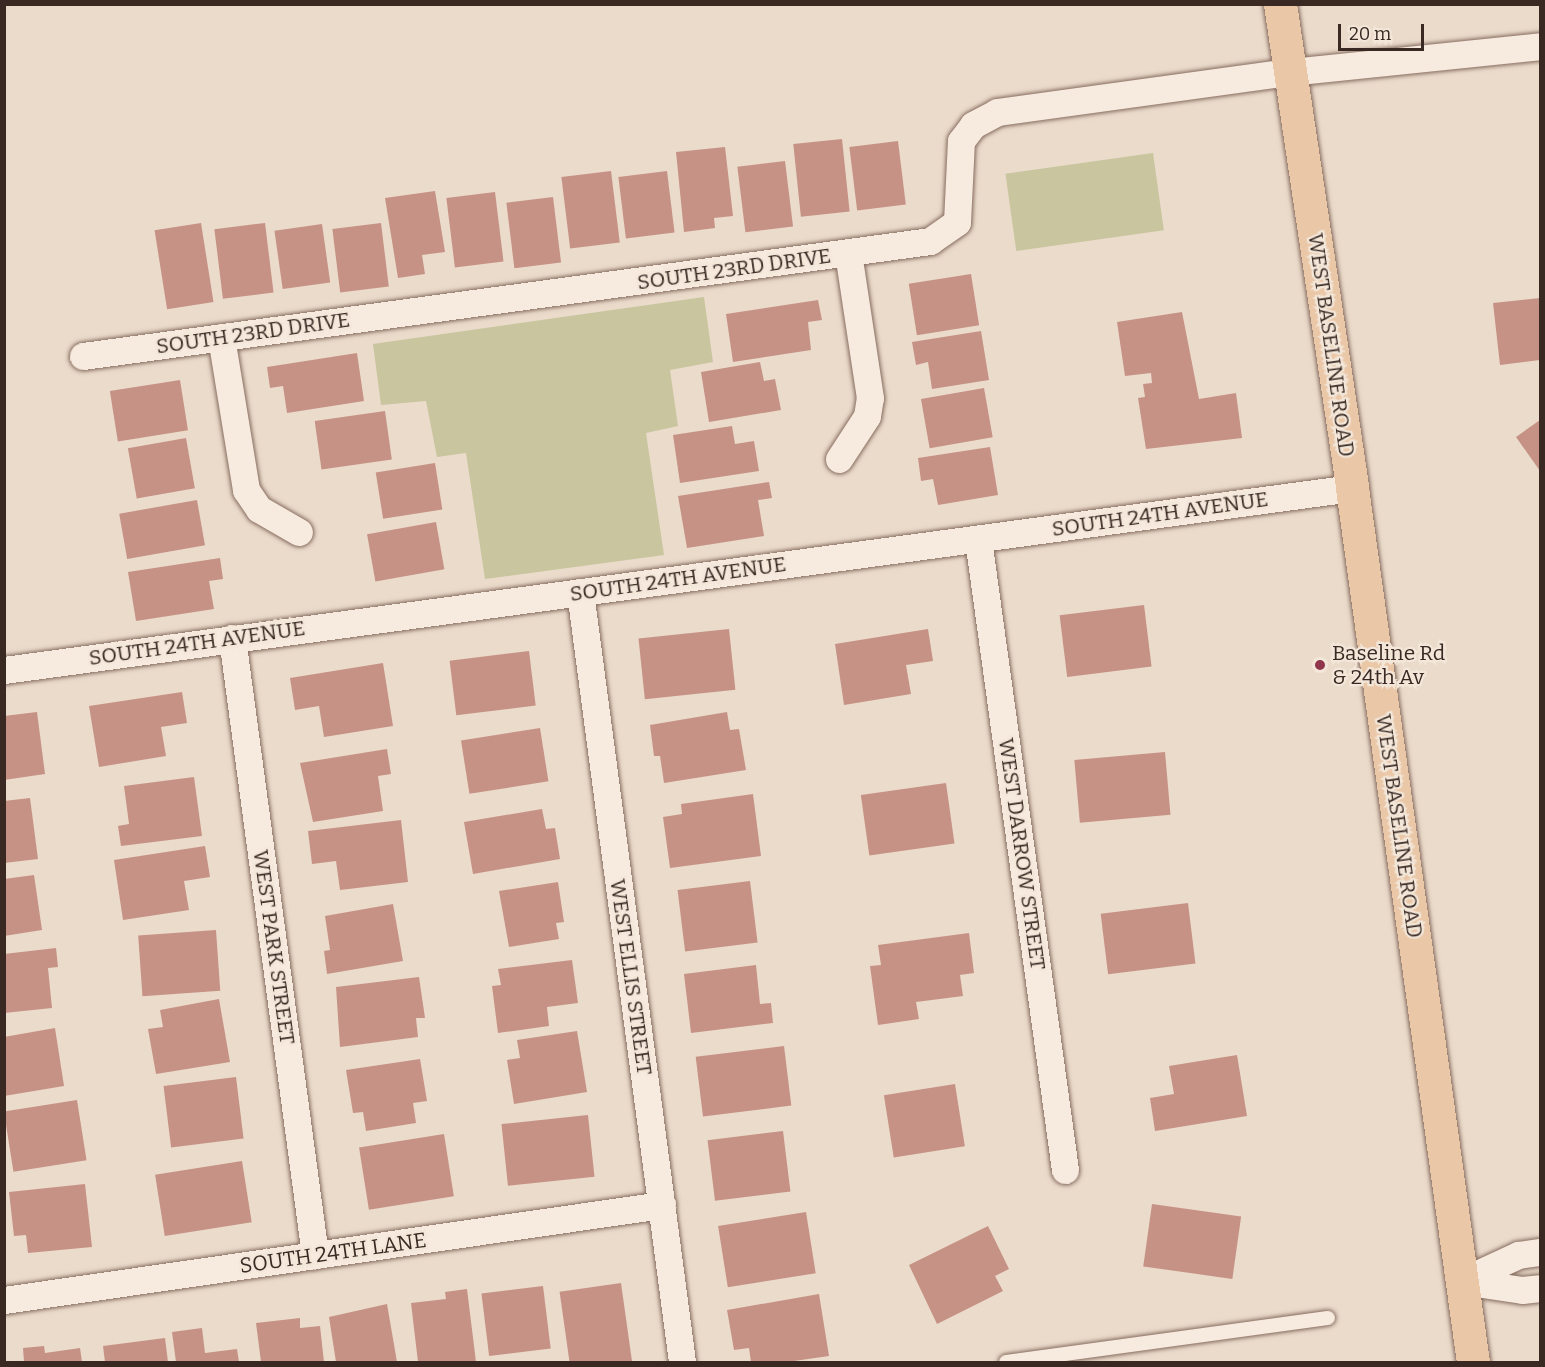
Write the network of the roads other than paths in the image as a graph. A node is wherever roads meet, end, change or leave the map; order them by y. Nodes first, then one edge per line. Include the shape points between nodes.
1 (1280, 4) edge
2 (1540, 46) edge
3 (1290, 72) junction
4 (848, 253) junction
5 (221, 338) junction
6 (83, 356) dead end
7 (839, 459) dead end
8 (1352, 488) junction
9 (299, 532) dead end
10 (978, 539) junction
11 (580, 592) junction
12 (232, 638) junction
13 (4, 670) edge
14 (1065, 1170) dead end
15 (662, 1205) junction
16 (1540, 1252) edge
17 (315, 1255) junction
18 (1461, 1281) junction
19 (1540, 1288) edge
20 (4, 1300) edge
21 (1328, 1318) dead end
22 (682, 1362) edge
23 (1006, 1362) edge
24 (1473, 1362) edge

1 - 3 main road, WEST BASELINE ROAD
2 - 3 street, SOUTH 23RD DRIVE
3 - 4 street, SOUTH 23RD DRIVE via 987,115 961,141 957,164 960,214 954,226 930,242
3 - 8 main road, WEST BASELINE ROAD
4 - 5 street, SOUTH 23RD DRIVE
4 - 7 street via 870,398 867,416
5 - 6 street, SOUTH 23RD DRIVE
5 - 9 street via 246,490 259,509
8 - 10 street, SOUTH 24TH AVENUE
8 - 18 main road, WEST BASELINE ROAD
10 - 11 street, SOUTH 24TH AVENUE
10 - 14 street, WEST DARROW STREET
11 - 12 street, SOUTH 24TH AVENUE
11 - 15 street, WEST ELLIS STREET
12 - 13 street, SOUTH 24TH AVENUE
12 - 17 street, WEST PARK STREET
15 - 17 street, SOUTH 24TH LANE
15 - 22 street, WEST ELLIS STREET
16 - 18 street via 1518,1255
17 - 20 street, SOUTH 24TH LANE
18 - 19 street via 1522,1290
18 - 24 main road, WEST BASELINE ROAD
21 - 23 lane

